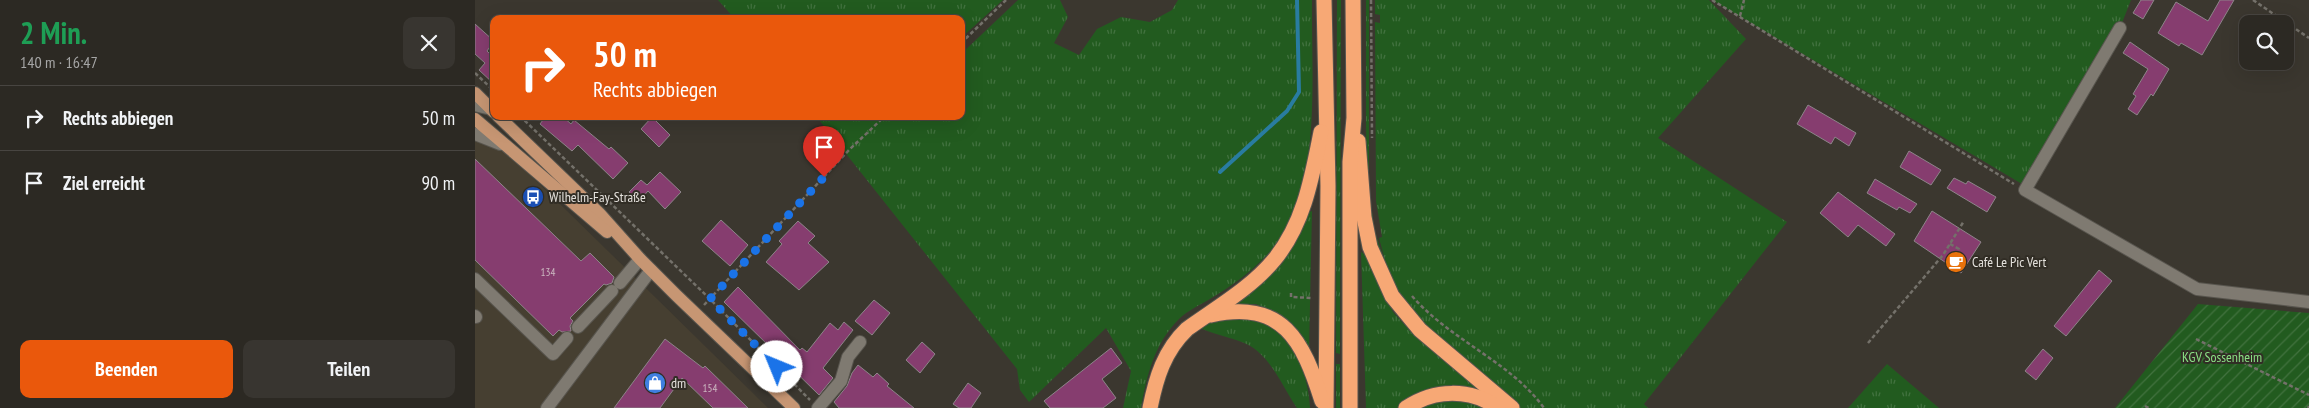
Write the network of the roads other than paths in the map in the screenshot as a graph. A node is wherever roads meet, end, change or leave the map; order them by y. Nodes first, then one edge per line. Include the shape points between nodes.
1 (1324, 0) edge
2 (1353, 0) edge
3 (2120, 28) dead end
4 (475, 93) edge
5 (475, 105) edge
6 (490, 108) edge
7 (1326, 108) junction
8 (490, 111) edge
9 (1354, 118) junction
10 (475, 119) edge
11 (502, 120) edge
12 (475, 134) edge
13 (508, 149) junction
14 (640, 259) junction
15 (651, 270) junction
16 (475, 279) edge
17 (2309, 302) edge
18 (1205, 317) junction
19 (579, 327) dead end
20 (567, 338) dead end
21 (860, 342) dead end
22 (547, 408) edge
23 (794, 408) edge
24 (818, 408) edge
25 (1150, 408) edge
26 (1325, 408) edge
27 (1350, 408) edge
28 (1406, 408) edge
29 (1498, 408) edge
30 (1513, 408) edge

1 - 7 highway
2 - 9 highway
3 - 17 street via 2025,190 2197,289
4 - 6 main road
5 - 8 street
7 - 18 highway via 1307,196 1286,244 1258,276
7 - 26 highway
9 - 27 highway via 1350,162
9 - 30 highway via 1370,247 1391,296 1420,330
10 - 13 main road
11 - 14 main road via 599,213
12 - 13 street via 488,137
13 - 14 main road
14 - 15 main road
14 - 19 street
15 - 22 street
15 - 23 main road
16 - 20 street via 553,354
18 - 25 highway via 1187,329 1167,354
18 - 26 highway via 1247,310 1270,318 1287,329 1310,364
21 - 24 street via 848,357 841,381
28 - 29 highway via 1418,400 1453,392 1489,401

